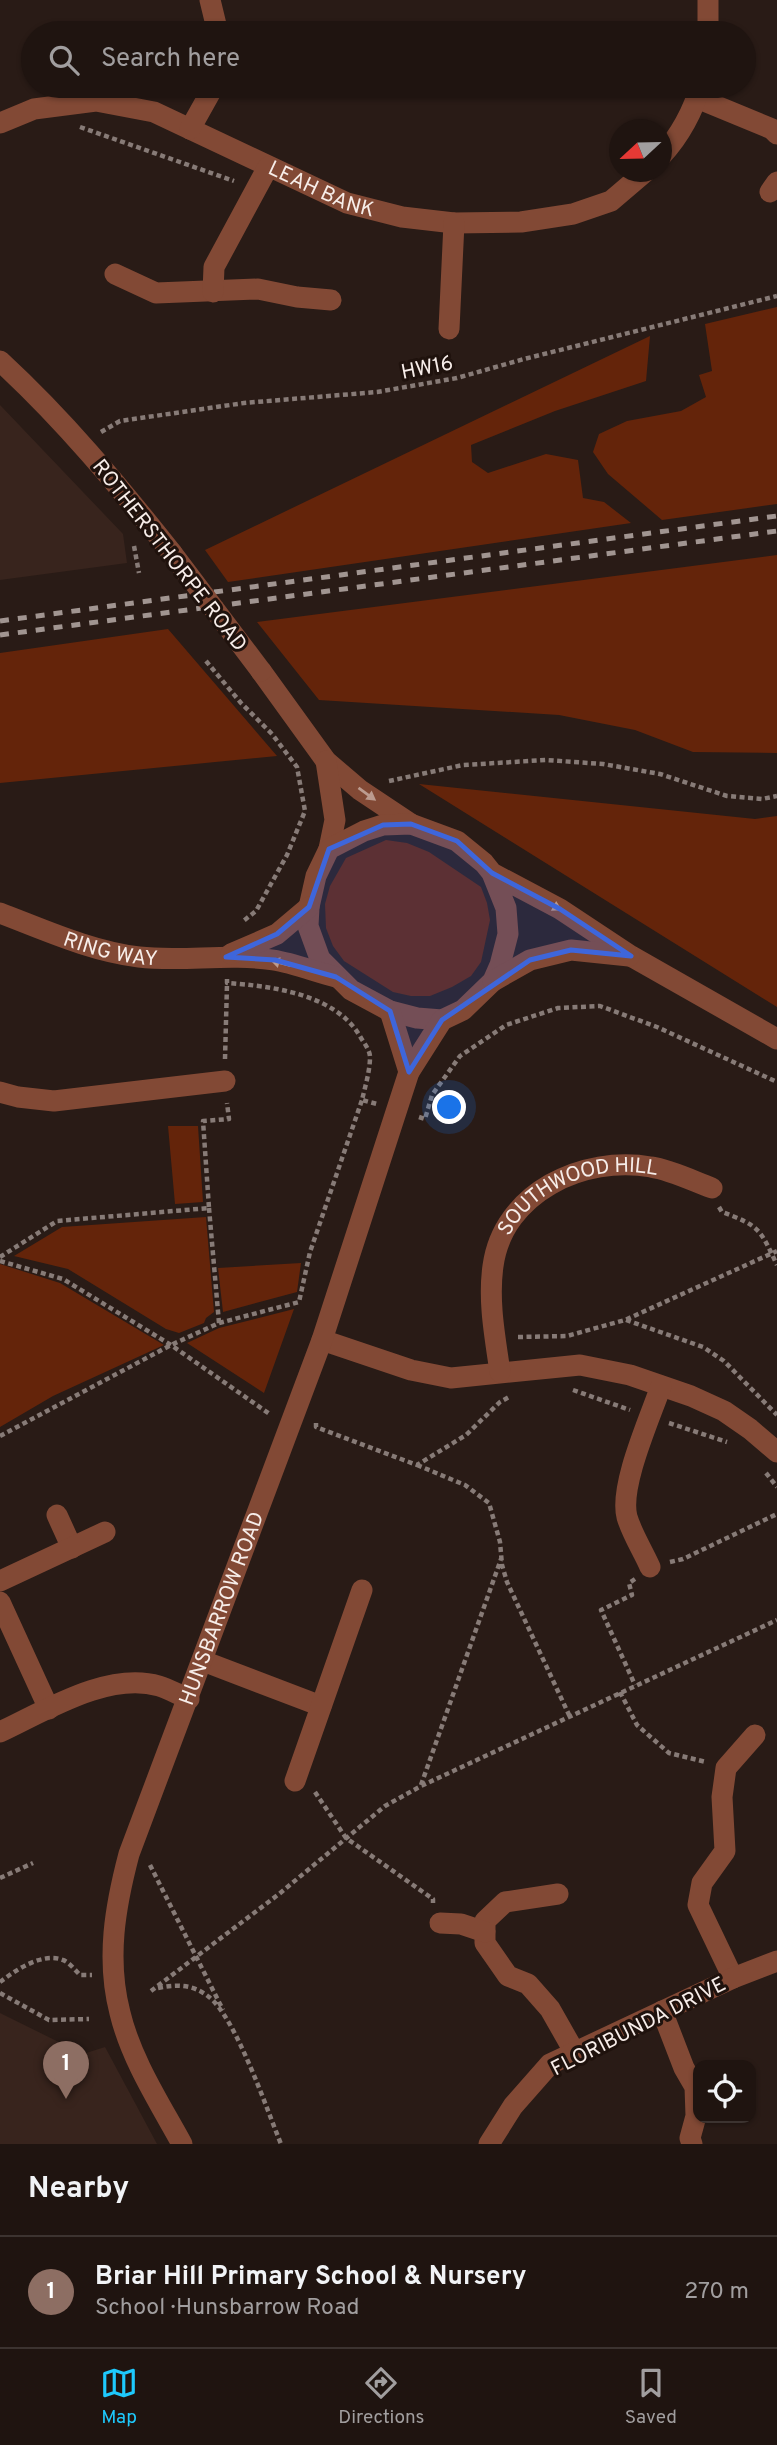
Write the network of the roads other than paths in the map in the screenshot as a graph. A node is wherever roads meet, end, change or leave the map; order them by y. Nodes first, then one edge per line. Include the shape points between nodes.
1 (210, 0) edge
2 (708, 0) edge
3 (215, 21) edge
4 (708, 21) edge
5 (207, 98) edge
6 (695, 98) edge
7 (711, 98) edge
8 (0, 123) edge
9 (775, 128) edge
10 (190, 129) junction
11 (672, 144) edge
12 (268, 167) junction
13 (633, 182) edge
14 (454, 223) junction
15 (115, 274) dead end
16 (213, 292) junction
17 (331, 300) dead end
18 (449, 329) dead end
19 (0, 361) edge
20 (326, 761) junction
21 (411, 824) junction
22 (329, 849) junction
23 (492, 873) junction
24 (309, 907) junction
25 (0, 913) edge
26 (631, 956) junction
27 (226, 957) junction
28 (336, 977) junction
29 (493, 981) junction
30 (390, 1011) junction
31 (442, 1020) junction
32 (777, 1040) edge
33 (409, 1072) junction
34 (225, 1082) road end
35 (0, 1092) edge
36 (712, 1188) road end
37 (322, 1340) junction
38 (500, 1372) junction
39 (661, 1386) junction
40 (777, 1452) edge
41 (57, 1515) dead end
42 (105, 1532) dead end
43 (72, 1548) junction
44 (650, 1567) road end
45 (0, 1581) edge
46 (362, 1590) dead end
47 (0, 1602) edge
48 (203, 1661) junction
49 (189, 1699) junction
50 (321, 1706) junction
51 (49, 1709) junction
52 (0, 1732) edge
53 (755, 1735) dead end
54 (298, 1774) road end
55 (558, 1894) dead end
56 (440, 1923) road end
57 (485, 1932) junction
58 (777, 1961) edge
59 (733, 1978) junction
60 (662, 2011) junction
61 (575, 2053) junction
62 (182, 2144) edge
63 (489, 2144) edge
64 (692, 2144) edge

1 - 3 street
2 - 4 street
5 - 10 street
6 - 11 street
7 - 9 street
8 - 10 street, LEAH BANK via 34,109 96,101 154,112
10 - 12 street, LEAH BANK
12 - 14 street, LEAH BANK via 347,203 402,217
12 - 16 street via 214,267
13 - 14 street, LEAH BANK via 611,201 573,214 522,222
14 - 18 street
15 - 16 street via 156,293
16 - 17 street via 258,289
19 - 20 street, ROTHERSTHORPE ROAD, bridge via 55,413 172,553
20 -> 21 street
20 - 22 street via 335,820
21 - 22 street via 383,825
21 - 23 street via 457,841
22 - 24 street
23 -> 26 street via 560,909
23 - 29 street via 506,908 508,934
24 - 27 street via 276,934
24 - 28 street via 308,926 320,959
25 - 27 street, RING WAY via 94,948 137,957
26 - 29 street via 571,950 530,960
26 - 32 street
28 -> 27 street, RING WAY via 275,960
28 - 30 street
29 - 31 street via 463,1010
30 - 31 street
30 - 33 street
31 - 33 street, HUNSBARROW ROAD
33 - 37 street, HUNSBARROW ROAD
34 - 35 street via 54,1101
36 - 38 street, SOUTHWOOD HILL via 653,1167 616,1164 584,1169 551,1183 524,1203 503,1233 493,1264 491,1299
37 - 38 street via 411,1370 451,1378
37 - 48 street, HUNSBARROW ROAD
38 - 39 street via 580,1365
39 - 40 street via 724,1411
39 - 44 street via 625,1500 627,1518
41 - 43 street
42 - 43 street
43 - 45 street
46 - 50 street
47 - 51 street
48 - 49 street, HUNSBARROW ROAD
48 - 50 street
49 - 51 street via 157,1686 132,1683 104,1687
49 - 62 street, HUNSBARROW ROAD via 137,1832 117,1899 112,1942 113,1975 129,2039
50 - 54 street
51 - 52 street
53 - 59 street via 726,1768 722,1797 725,1851 702,1883 698,1905
55 - 57 street via 505,1902 485,1921
56 - 57 street
57 - 61 street via 485,1943 508,1976 528,1984 550,2009
58 - 59 street, FLORIBUNDA DRIVE
59 - 60 street, FLORIBUNDA DRIVE
60 - 61 street, FLORIBUNDA DRIVE
60 - 64 street via 695,2087
61 - 63 street, FLORIBUNDA DRIVE via 550,2064 513,2106

